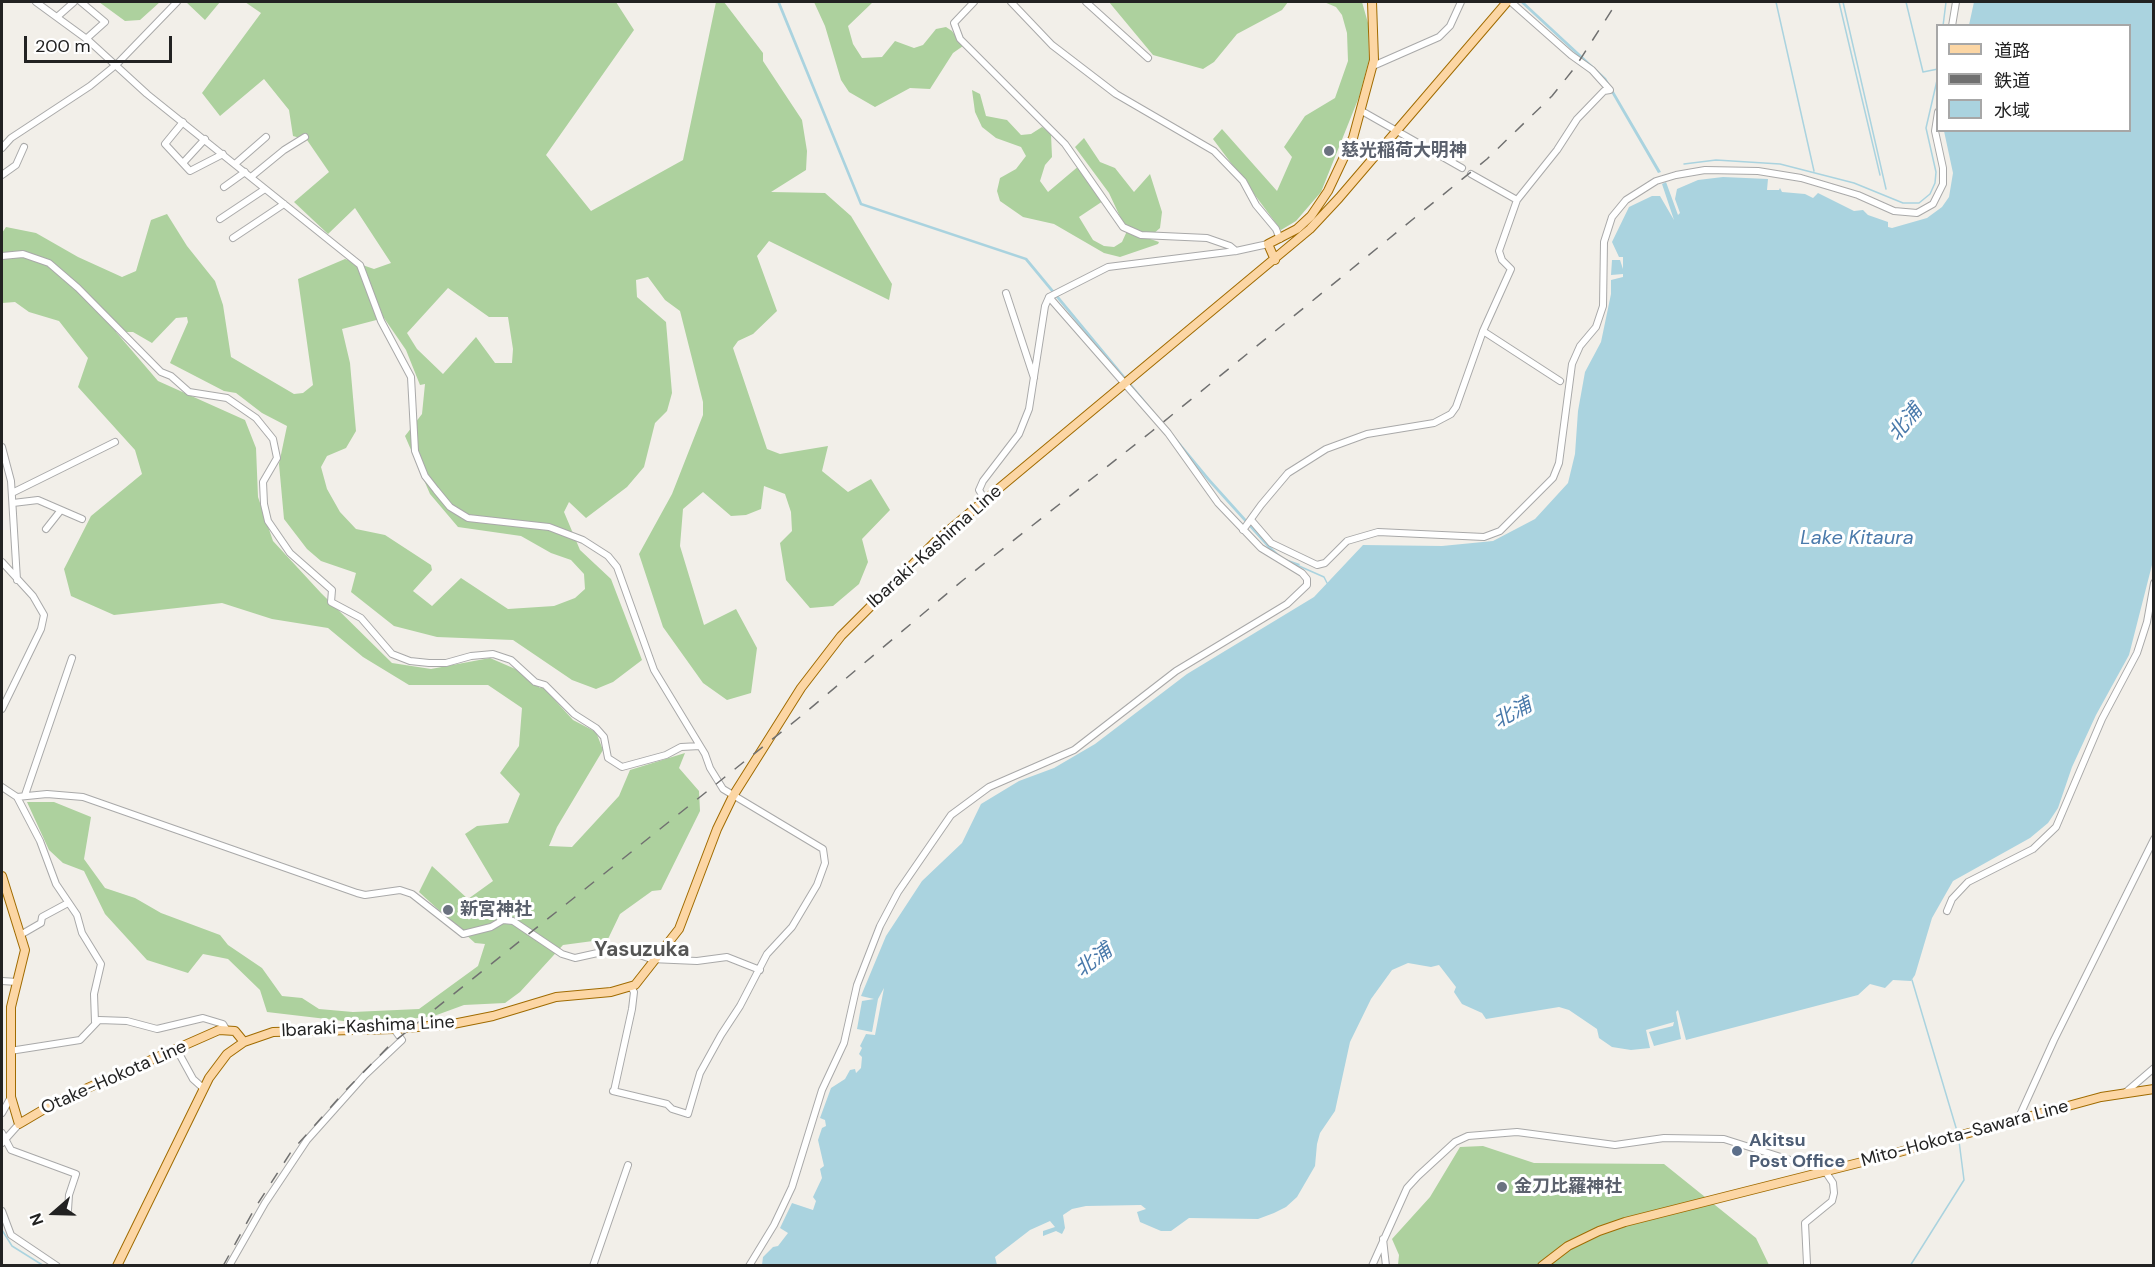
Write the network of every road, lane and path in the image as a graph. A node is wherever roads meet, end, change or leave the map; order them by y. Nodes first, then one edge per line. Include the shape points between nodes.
1 (38, 2) edge
2 (74, 2) edge
3 (81, 2) edge
4 (177, 2) edge
5 (974, 2) edge
6 (1011, 2) edge
7 (1086, 2) edge
8 (1372, 2) edge
9 (1461, 2) edge
10 (1509, 2) edge
11 (1956, 2) edge
12 (57, 16) junction
13 (1952, 24) edge
14 (86, 39) junction
15 (1148, 58) dead end
16 (117, 64) junction
17 (1373, 66) junction
18 (1360, 110) junction
19 (183, 122) junction
20 (1936, 125) edge
21 (1396, 130) junction
22 (266, 136) dead end
23 (305, 137) dead end
24 (205, 139) junction
25 (24, 147) dead end
26 (2, 148) edge
27 (223, 154) junction
28 (183, 163) junction
29 (235, 164) junction
30 (1462, 168) dead end
31 (245, 172) junction
32 (1471, 174) dead end
33 (2, 175) edge
34 (251, 177) junction
35 (224, 187) dead end
36 (266, 189) junction
37 (1328, 191) junction
38 (1339, 198) junction
39 (1517, 200) junction
40 (284, 204) junction
41 (220, 219) dead end
42 (233, 238) dead end
43 (1280, 239) junction
44 (1268, 244) junction
45 (1236, 251) junction
46 (2, 256) edge
47 (1275, 260) junction
48 (1006, 293) dead end
49 (1053, 295) junction
50 (1483, 331) junction
51 (1034, 379) junction
52 (1560, 381) dead end
53 (1128, 382) junction
54 (115, 442) dead end
55 (2, 450) edge
56 (12, 493) junction
57 (985, 500) junction
58 (13, 503) junction
59 (61, 510) junction
60 (82, 519) dead end
61 (1252, 521) junction
62 (46, 529) dead end
63 (1243, 530) junction
64 (2, 562) edge
65 (17, 580) junction
66 (2154, 583) edge
67 (72, 658) dead end
68 (2, 709) edge
69 (700, 746) junction
70 (2, 786) edge
71 (25, 795) junction
72 (734, 796) junction
73 (17, 797) junction
74 (2154, 838) edge
75 (2, 876) edge
76 (68, 903) junction
77 (1947, 911) dead end
78 (22, 934) junction
79 (656, 959) junction
80 (760, 970) junction
81 (2, 981) edge
82 (17, 982) junction
83 (632, 987) junction
84 (95, 1022) junction
85 (226, 1029) junction
86 (394, 1029) junction
87 (244, 1042) junction
88 (176, 1048) junction
89 (10, 1052) junction
90 (2154, 1068) edge
91 (203, 1088) junction
92 (2154, 1089) edge
93 (2126, 1093) junction
94 (11, 1097) junction
95 (2, 1113) edge
96 (2021, 1119) junction
97 (19, 1124) junction
98 (3, 1138) edge
99 (628, 1166) dead end
100 (1825, 1171) junction
101 (2, 1210) edge
102 (68, 1210) dead end
103 (1383, 1238) junction
104 (1808, 1264) dead end
105 (57, 1266) edge
106 (117, 1266) edge
107 (229, 1266) edge
108 (593, 1266) edge
109 (749, 1266) edge
110 (1372, 1266) edge
111 (1386, 1266) edge
112 (1542, 1266) edge

1 - 12 street
2 - 12 street
3 - 14 street via 105,22
4 - 16 street
5 - 45 street via 954,23 960,39 1065,144 1123,227 1141,235 1207,238
6 - 43 street via 1052,45 1116,94 1214,151 1243,181
7 - 15 street
8 - 17 main road
9 - 17 street via 1450,26 1439,37
10 - 21 main road, Ibaraki-Kashima Line
10 - 39 street via 1592,70 1610,90 1577,119
11 - 13 street
12 - 14 street
14 - 16 street
16 - 19 street
16 - 26 street via 27,126
17 - 18 main road
18 - 21 street
18 - 37 main road via 1349,149
19 - 24 street
19 - 28 street via 165,144
20 - 61 street via 1943,184 1933,204 1917,213 1894,211 1858,195 1801,178 1758,171 1676,174 1646,186 1626,200 1612,217 1604,242 1603,306 1596,327 1580,346 1572,364 1559,463 1552,478 1500,531 1475,537 1378,532 1347,541 1325,563 1317,565 1271,543
21 - 30 street
21 - 38 main road, Ibaraki-Kashima Line
22 - 29 street
23 - 34 street
24 - 27 street
24 - 28 street
25 - 33 street via 16,165
27 - 28 street via 190,171
27 - 29 street
29 - 31 street
31 - 34 street
31 - 35 street
32 - 39 street
34 - 36 street
36 - 40 street
36 - 41 street
37 - 38 street
37 - 43 main road via 1304,223
38 - 47 main road, Ibaraki-Kashima Line
39 - 50 street via 1499,251 1511,269
40 - 42 street
40 - 69 street via 364,270 381,321 411,377 415,451 430,483 460,514 549,527 583,540 613,561 654,670
43 - 44 main road
44 - 45 street
44 - 47 main road
45 - 49 street via 1124,263
46 - 69 street via 23,254 49,263 161,372 189,392 227,398 256,418 273,439 277,458 263,482 268,520 290,553 332,590 332,602 361,618 392,654 429,663 494,654 511,660 596,728 604,736 608,758 622,767 681,747
47 - 53 main road, Ibaraki-Kashima Line
48 - 51 street
49 - 51 street via 1045,306
49 - 53 street
50 - 52 street
50 - 61 street via 1462,397 1451,414 1434,423 1367,434 1326,449 1288,473
51 - 57 street via 1029,409 1019,434 979,490
53 - 57 main road, Ibaraki-Kashima Line
53 - 63 street via 1218,503
54 - 56 street
55 - 56 street
56 - 58 street
57 - 72 main road, Ibaraki-Kashima Line via 912,562 841,636 801,688
58 - 59 street via 38,500
58 - 65 street
59 - 60 street
59 - 62 street
61 - 63 street
63 - 109 street via 1273,557 1307,579 1300,593 1176,671 1074,750 971,798 951,815 898,892 866,958 844,1043 822,1090 792,1187
64 - 65 street
65 - 68 street via 39,604 43,621
66 - 77 street via 2137,653 2102,719 2056,826 2033,849 1968,882
67 - 71 street
69 - 72 street via 723,789
70 - 73 street
71 - 73 street
71 - 79 street via 83,797 357,893 399,890 412,894 463,934 503,920 513,921 567,956 575,958 620,948
72 - 79 main road, Ibaraki-Kashima Line via 679,928
72 - 80 street via 823,849 825,856 811,896 792,927 766,954
73 - 76 street
74 - 96 street via 2054,1040
75 - 78 main road, Otake-Hokota Line
76 - 78 street
76 - 84 street via 101,964 94,994
78 - 82 main road, Otake-Hokota Line via 24,950
79 - 80 street via 697,961 727,957
79 - 83 main road, Ibaraki-Kashima Line
80 - 83 street via 700,1073 688,1114 667,1104 614,1091 632,1009
81 - 82 street
82 - 89 main road, Otake-Hokota Line via 11,1007
83 - 86 main road, Ibaraki-Kashima Line via 556,997 481,1018
84 - 85 street via 116,1019 157,1029 203,1018 223,1024
84 - 89 street via 80,1040
85 - 87 main road via 235,1031
85 - 88 main road, Otake-Hokota Line
86 - 87 main road, Ibaraki-Kashima Line via 273,1032
86 - 107 street via 402,1040 365,1074 307,1140
87 - 91 main road via 227,1054
88 - 91 street via 193,1079
88 - 97 main road, Otake-Hokota Line via 58,1101
89 - 94 main road, Otake-Hokota Line
90 - 93 street
91 - 106 main road
92 - 93 main road, Mito-Hokota-Sawara Line
93 - 96 main road, Mito-Hokota-Sawara Line
94 - 95 street
94 - 97 main road, Otake-Hokota Line
96 - 100 main road, Mito-Hokota-Sawara Line
97 - 98 street
98 - 102 street via 11,1150 76,1174
99 - 108 street
100 - 103 street via 1724,1139 1664,1138 1615,1145 1517,1132 1478,1134 1455,1142 1407,1188
100 - 104 street via 1834,1193 1832,1201 1805,1223
100 - 112 main road, Mito-Hokota-Sawara Line via 1613,1226 1568,1246
101 - 105 street via 11,1235
103 - 110 street
103 - 111 street

